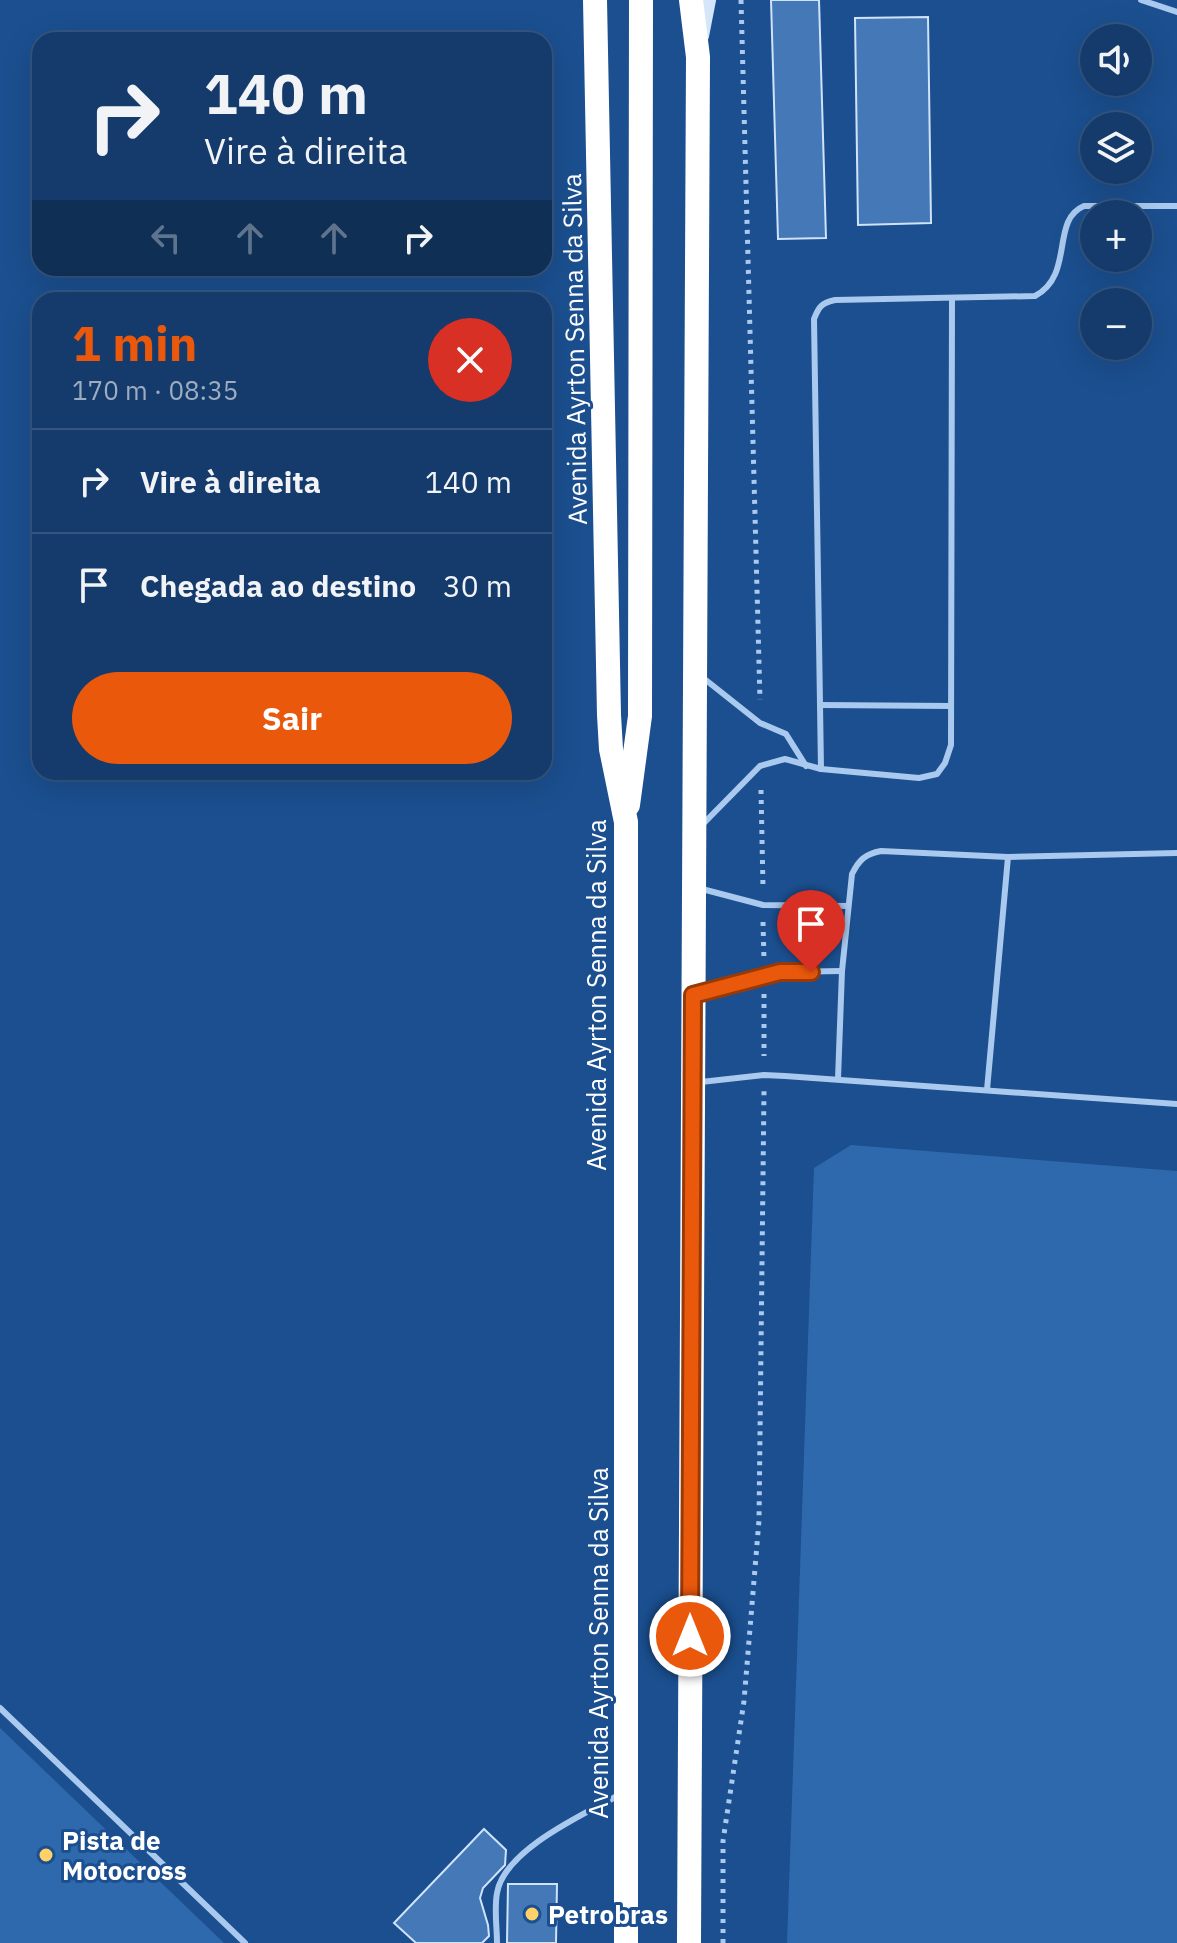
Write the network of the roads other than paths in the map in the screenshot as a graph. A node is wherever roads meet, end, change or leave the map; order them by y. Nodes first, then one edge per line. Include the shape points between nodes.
1 (595, 0) edge
2 (641, 0) edge
3 (691, 0) edge
4 (708, 0) edge
5 (1141, 0) edge
6 (1177, 12) edge
7 (698, 57) junction
8 (1177, 206) edge
9 (952, 298) junction
10 (695, 670) junction
11 (820, 705) junction
12 (951, 706) junction
13 (806, 766) junction
14 (821, 769) junction
15 (626, 822) junction
16 (694, 833) junction
17 (1177, 853) edge
18 (1008, 857) junction
19 (694, 887) junction
20 (848, 906) junction
21 (842, 971) junction
22 (693, 995) junction
23 (838, 1079) junction
24 (693, 1083) junction
25 (987, 1090) junction
26 (1177, 1104) edge
27 (0, 1708) edge
28 (626, 1791) junction
29 (245, 1943) edge
30 (497, 1943) edge
31 (626, 1943) edge
32 (689, 1943) edge

1 - 15 highway, Avenida Ayrton Senna da Silva via 609,715
2 - 15 highway via 640,716
3 - 7 highway
4 - 7 main road
5 - 6 lane
7 - 10 highway
8 - 9 lane via 1074,210 1049,288 1035,296
9 - 11 lane via 835,300 818,307 814,319
9 - 12 lane
10 - 13 lane via 760,723 786,734
10 - 16 highway
11 - 12 lane
11 - 14 lane
12 - 14 lane via 951,745 937,774 919,778
13 - 14 lane
13 - 16 lane via 785,759 760,766
15 - 28 highway, Avenida Ayrton Senna da Silva
16 - 19 highway
17 - 18 lane
18 - 20 lane via 868,853 852,874
18 - 25 lane
19 - 20 lane via 763,905
19 - 22 highway
20 - 21 lane
21 - 22 lane via 780,972
21 - 23 lane
22 - 24 highway
23 - 24 lane via 764,1075
23 - 25 lane
24 - 32 highway
25 - 26 lane
27 - 29 lane
28 - 30 lane via 541,1837 507,1873 497,1891
28 - 31 highway, Avenida Ayrton Senna da Silva

